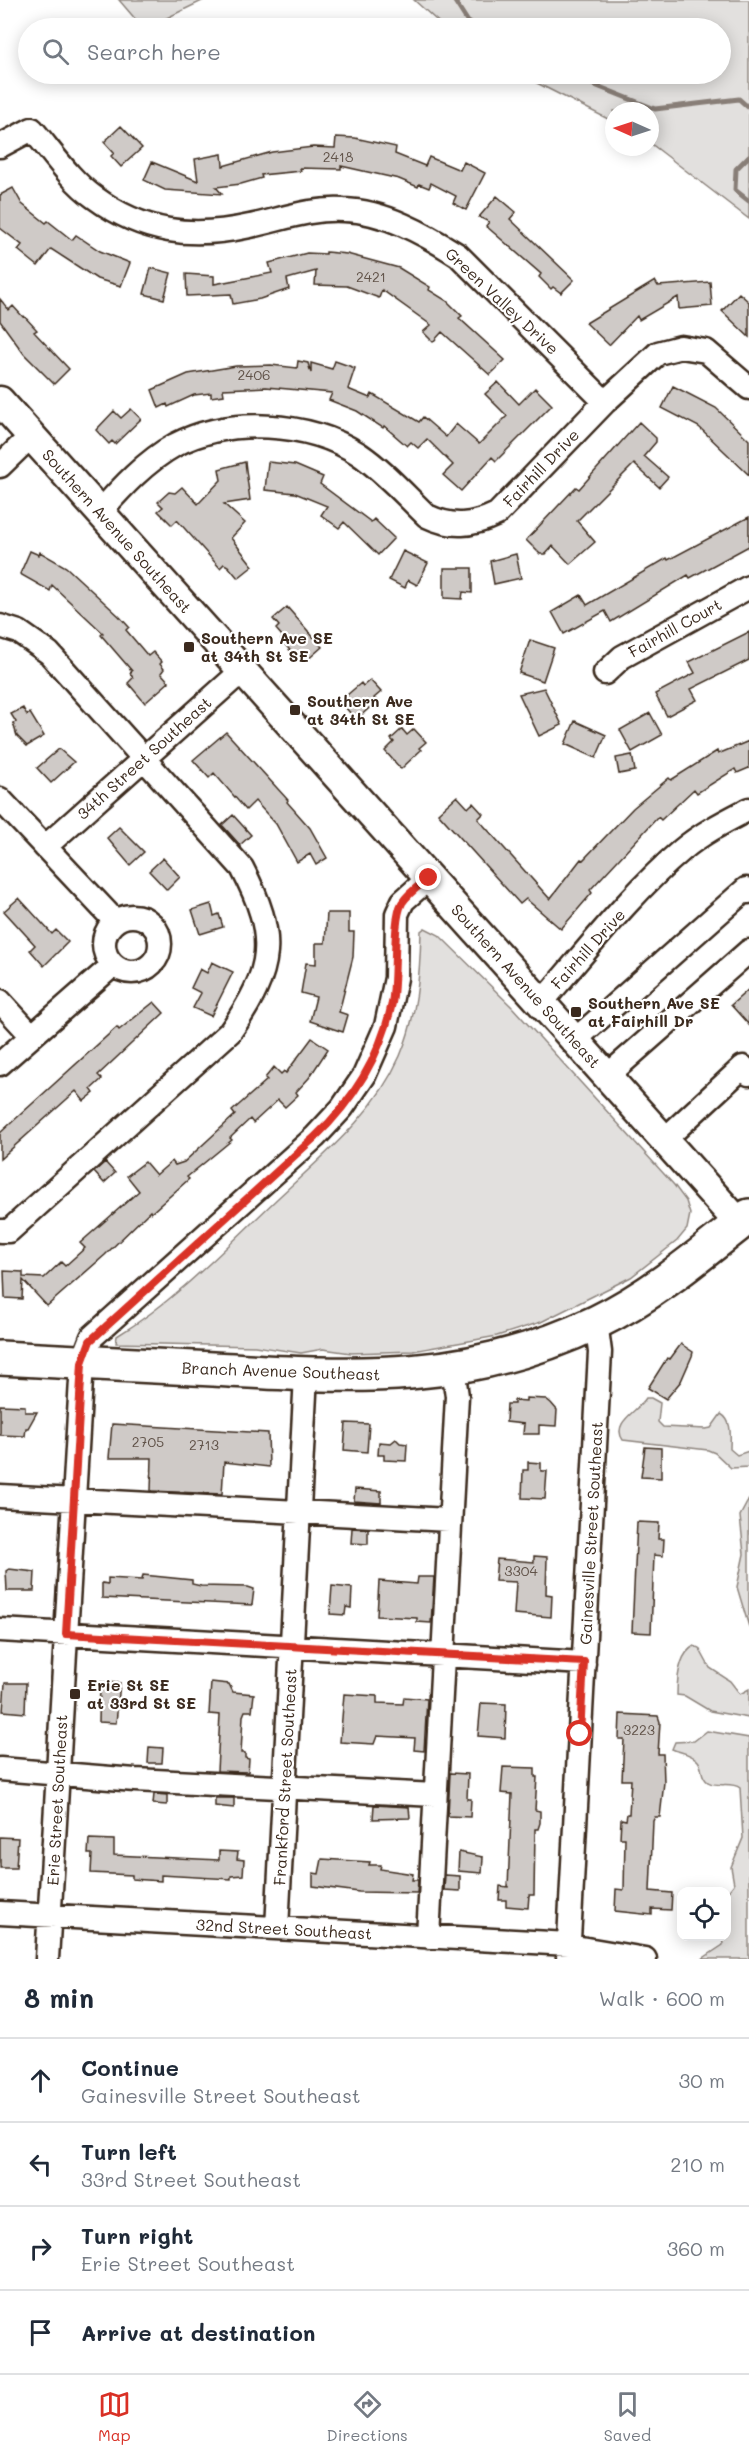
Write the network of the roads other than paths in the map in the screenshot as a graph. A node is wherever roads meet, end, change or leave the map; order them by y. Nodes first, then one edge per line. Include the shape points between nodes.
1 (0, 146) edge
2 (749, 388) edge
3 (0, 401) edge
4 (605, 402) junction
5 (31, 436) junction
6 (0, 466) edge
7 (100, 512) junction
8 (749, 587) edge
9 (0, 626) edge
10 (243, 670) junction
11 (604, 673) dead end
12 (144, 759) junction
13 (0, 799) edge
14 (749, 809) edge
15 (45, 847) junction
16 (429, 878) junction
17 (749, 892) edge
18 (115, 921) junction
19 (749, 951) edge
20 (112, 965) junction
21 (0, 1001) edge
22 (541, 1002) junction
23 (32, 1036) junction
24 (575, 1040) junction
25 (0, 1064) edge
26 (749, 1074) edge
27 (607, 1076) junction
28 (664, 1140) junction
29 (746, 1224) edge
30 (0, 1231) edge
31 (596, 1322) junction
32 (0, 1358) edge
33 (82, 1363) junction
34 (453, 1368) junction
35 (306, 1375) junction
36 (0, 1496) edge
37 (74, 1501) junction
38 (298, 1511) junction
39 (449, 1520) junction
40 (0, 1630) edge
41 (66, 1634) junction
42 (291, 1646) junction
43 (442, 1655) junction
44 (584, 1662) junction
45 (0, 1769) edge
46 (58, 1772) junction
47 (284, 1787) junction
48 (435, 1795) junction
49 (0, 1913) edge
50 (50, 1916) junction
51 (277, 1928) junction
52 (428, 1936) junction
53 (568, 1950) edge
54 (47, 1959) edge
55 (645, 1959) edge

1 - 4 street, Green Valley Drive via 32,129 91,195 145,225 205,234 303,212 347,210 392,221 434,239 458,255
2 - 4 street, Fairhill Drive via 706,351 668,348 648,360
3 - 5 main road, Southern Avenue Southeast
4 - 7 street, Fairhill Drive via 497,514 476,524 457,525 427,516 359,455 337,442 273,428 221,430 174,446 148,464
5 - 6 street
5 - 7 main road, Southern Avenue Southeast
7 - 10 main road, Southern Avenue Southeast
8 - 11 street, Fairhill Court via 622,657
9 - 12 street via 19,632 49,653
10 - 12 street, 34th Street Southeast
10 - 16 main road, Southern Avenue Southeast
12 - 15 street, 34th Street Southeast
12 - 30 street via 242,868 266,925 260,981 230,1032 9,1231
13 - 15 street
14 - 22 street, Fairhill Drive via 682,850
15 - 18 street
16 - 22 main road, Southern Avenue Southeast
16 - 33 street, Erie Street Southeast via 403,901 397,914 397,969 391,1007 370,1064 346,1103 315,1137 92,1337
17 - 24 street via 746,889
18 - 20 street via 108,929 104,948
18 - 20 street via 124,917 143,918 157,931 160,950 149,967 140,971 130,973
19 - 27 street
20 - 23 street
21 - 23 street
22 - 24 main road, Southern Avenue Southeast
23 - 25 street
24 - 27 main road, Southern Avenue Southeast
26 - 28 street via 743,1067
27 - 28 main road, Southern Avenue Southeast
28 - 29 main road, Southern Avenue Southeast
29 - 31 highway, Branch Avenue Southeast via 679,1272
31 - 34 highway, Branch Avenue Southeast via 512,1353
31 - 44 street, Gainesville Street Southeast via 600,1352
32 - 33 highway, Branch Avenue Southeast
33 - 35 highway, Branch Avenue Southeast
33 - 37 street, Erie Street Southeast
34 - 35 highway, Branch Avenue Southeast via 406,1374
34 - 39 street via 457,1396
35 - 38 street, Frankford Street Southeast
36 - 37 street
37 - 38 street
37 - 41 street, Erie Street Southeast
38 - 39 street
38 - 42 street, Frankford Street Southeast
39 - 43 street
40 - 41 street
41 - 42 street
41 - 46 street, Erie Street Southeast
42 - 43 street
42 - 47 street, Frankford Street Southeast
43 - 44 street
43 - 48 street
44 - 53 street, Gainesville Street Southeast
45 - 46 street
46 - 47 street
46 - 50 street, Erie Street Southeast
47 - 48 street
47 - 51 street, Frankford Street Southeast
48 - 52 street
49 - 50 street, 32nd Street Southeast
50 - 51 street, 32nd Street Southeast
50 - 54 street, Erie Street Southeast
51 - 52 street, 32nd Street Southeast
52 - 53 street, 32nd Street Southeast
53 - 55 street, 32nd Street Southeast

